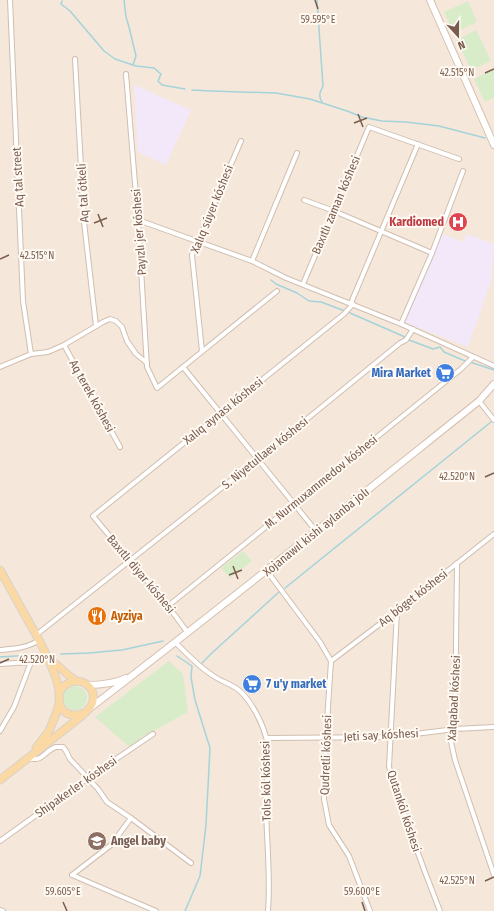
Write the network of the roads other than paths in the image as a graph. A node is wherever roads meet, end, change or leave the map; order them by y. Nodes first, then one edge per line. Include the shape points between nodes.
1 (10, 0) edge
2 (430, 0) edge
3 (75, 59) dead end
4 (126, 74) dead end
5 (241, 141) dead end
6 (418, 144) junction
7 (494, 144) edge
8 (296, 153) dead end
9 (459, 159) dead end
10 (463, 171) dead end
11 (304, 200) dead end
12 (334, 211) junction
13 (138, 220) junction
14 (382, 231) junction
15 (197, 241) junction
16 (432, 252) junction
17 (252, 261) junction
18 (303, 284) junction
19 (277, 292) dead end
20 (352, 304) junction
21 (401, 324) junction
22 (96, 326) junction
23 (413, 329) junction
24 (64, 345) junction
25 (202, 351) junction
26 (31, 354) junction
27 (473, 357) junction
28 (147, 363) junction
29 (494, 366) edge
30 (0, 367) edge
31 (183, 367) junction
32 (494, 384) edge
33 (479, 401) junction
34 (220, 413) junction
35 (494, 420) edge
36 (120, 447) dead end
37 (258, 459) junction
38 (294, 504) junction
39 (93, 516) joint
40 (316, 531) junction
41 (494, 534) edge
42 (130, 561) junction
43 (457, 563) junction
44 (0, 570) edge
45 (267, 571) junction
46 (168, 606) junction
47 (397, 611) junction
48 (188, 633) junction
49 (37, 638) junction
50 (176, 643) junction
51 (0, 650) edge
52 (46, 655) junction
53 (331, 661) junction
54 (0, 664) edge
55 (133, 676) junction
56 (76, 681) junction
57 (87, 685) junction
58 (59, 693) junction
59 (59, 704) junction
60 (87, 711) junction
61 (494, 727) edge
62 (1, 728) edge
63 (455, 729) junction
64 (153, 734) dead end
65 (326, 737) junction
66 (391, 737) junction
67 (267, 738) junction
68 (28, 758) junction
69 (88, 778) junction
70 (0, 780) edge
71 (131, 818) junction
72 (0, 841) edge
73 (191, 863) dead end
74 (494, 875) edge
75 (0, 910) edge
76 (3, 911) edge
77 (156, 911) edge
78 (268, 911) edge
79 (370, 911) edge
80 (440, 911) edge

1 - 26 street, Aq tal street via 23,301
2 - 7 main road
3 - 22 street, Aq tal ótkeli via 84,222
4 - 13 street, Payızlı jer kóshesi
5 - 15 street, Xalıq súyer kóshesi
6 - 9 street
6 - 12 street, Baxıtlı zaman kóshesi via 369,126
6 - 14 street, Xalıq aynası kóshesi
8 - 17 street
10 - 16 street
11 - 12 street
12 - 14 street
12 - 18 street, Baxıtlı zaman kóshesi
13 - 15 street
13 - 28 street, Payızlı jer kóshesi
14 - 16 street
14 - 20 street, Xalıq aynası kóshesi
15 - 17 street
15 - 25 street, Xalıq súyer kóshesi via 192,255
16 - 21 street
17 - 18 street
18 - 20 street
19 - 25 street
20 - 21 street
20 - 34 street, Xalıq aynası kóshesi via 338,319
21 - 23 street
22 - 24 street
22 - 28 street via 110,319 116,321 136,354
23 - 27 street
23 - 37 street, S. Niyetullaev kóshesi via 406,340
24 - 26 street via 48,352
24 - 36 street, Aq terek kóshesi
25 - 31 street
26 - 30 street
27 - 29 street
27 - 38 street, M. Nurmuxammedov kóshesi
28 - 31 street, Payızlı jer kóshesi via 157,388
31 - 34 street
32 - 33 main road, Xojanawıl kishi aylanba jolı
33 - 35 street
33 - 40 main road, Xojanawıl kishi aylanba jolı
34 - 37 street
34 - 39 street, Xalıq aynası kóshesi
37 - 38 street
37 - 42 street, S. Niyetullaev kóshesi
38 - 40 street
38 - 46 street, M. Nurmuxammedov kóshesi
39 - 42 street, Baxıtlı diyar kóshesi
40 - 45 main road, Xojanawıl kishi aylanba jolı
41 - 43 street, Aq bóget kóshesi
42 - 46 street, Baxıtlı diyar kóshesi
42 - 49 street, S. Niyetullaev kóshesi
43 - 47 street, Aq bóget kóshesi
43 - 63 street, Xalqabad kóshesi
44 - 49 main road
45 - 48 main road, Xojanawıl kishi aylanba jolı
45 - 53 street via 320,642
46 - 48 street, Baxıtlı diyar kóshesi
47 - 53 street, Aq bóget kóshesi
47 - 66 street, Qutankól kóshesi
48 - 50 main road, Xojanawıl kishi aylanba jolı
49 - 51 street, S. Niyetullaev kóshesi via 34,643
49 - 52 main road
50 - 55 main road, Xojanawıl kishi aylanba jolı
50 - 67 street, Tolıs kól kóshesi via 203,669 240,691 251,704
52 - 56 main road
52 - 58 main road
53 - 65 street, Qudretli kóshesi
54 - 62 street via 31,662 14,707
55 - 57 main road, Xojanawıl kishi aylanba jolı via 111,683
55 - 60 main road, Xojanawıl kishi aylanba jolı
56 - 57 main road
56 - 58 main road via 66,684
57 - 60 main road via 93,694 93,700
58 - 59 main road
59 - 60 main road via 70,714 81,715
59 - 68 main road, Xojanawıl kishi aylanba jolı via 49,731
60 - 68 main road, Xojanawıl kishi aylanba jolı
61 - 63 street, Jeti say kóshesi
63 - 66 street, Jeti say kóshesi
63 - 74 street, Xalqabad kóshesi via 450,737 455,760
64 - 69 street, Shipakerler kóshesi
65 - 66 street, Jeti say kóshesi
65 - 67 street, Jeti say kóshesi
65 - 79 street, Qudretli kóshesi via 324,799 329,825 349,856
66 - 80 street, Qutankól kóshesi via 389,767
67 - 78 street, Tolıs kól kóshesi
68 - 69 street via 38,759 55,747 63,747 70,759
68 - 70 main road, Xojanawıl kishi aylanba jolı
69 - 71 street via 106,802
69 - 72 street, Shipakerler kóshesi
71 - 73 street
71 - 77 street via 111,845 72,875
75 - 76 street

